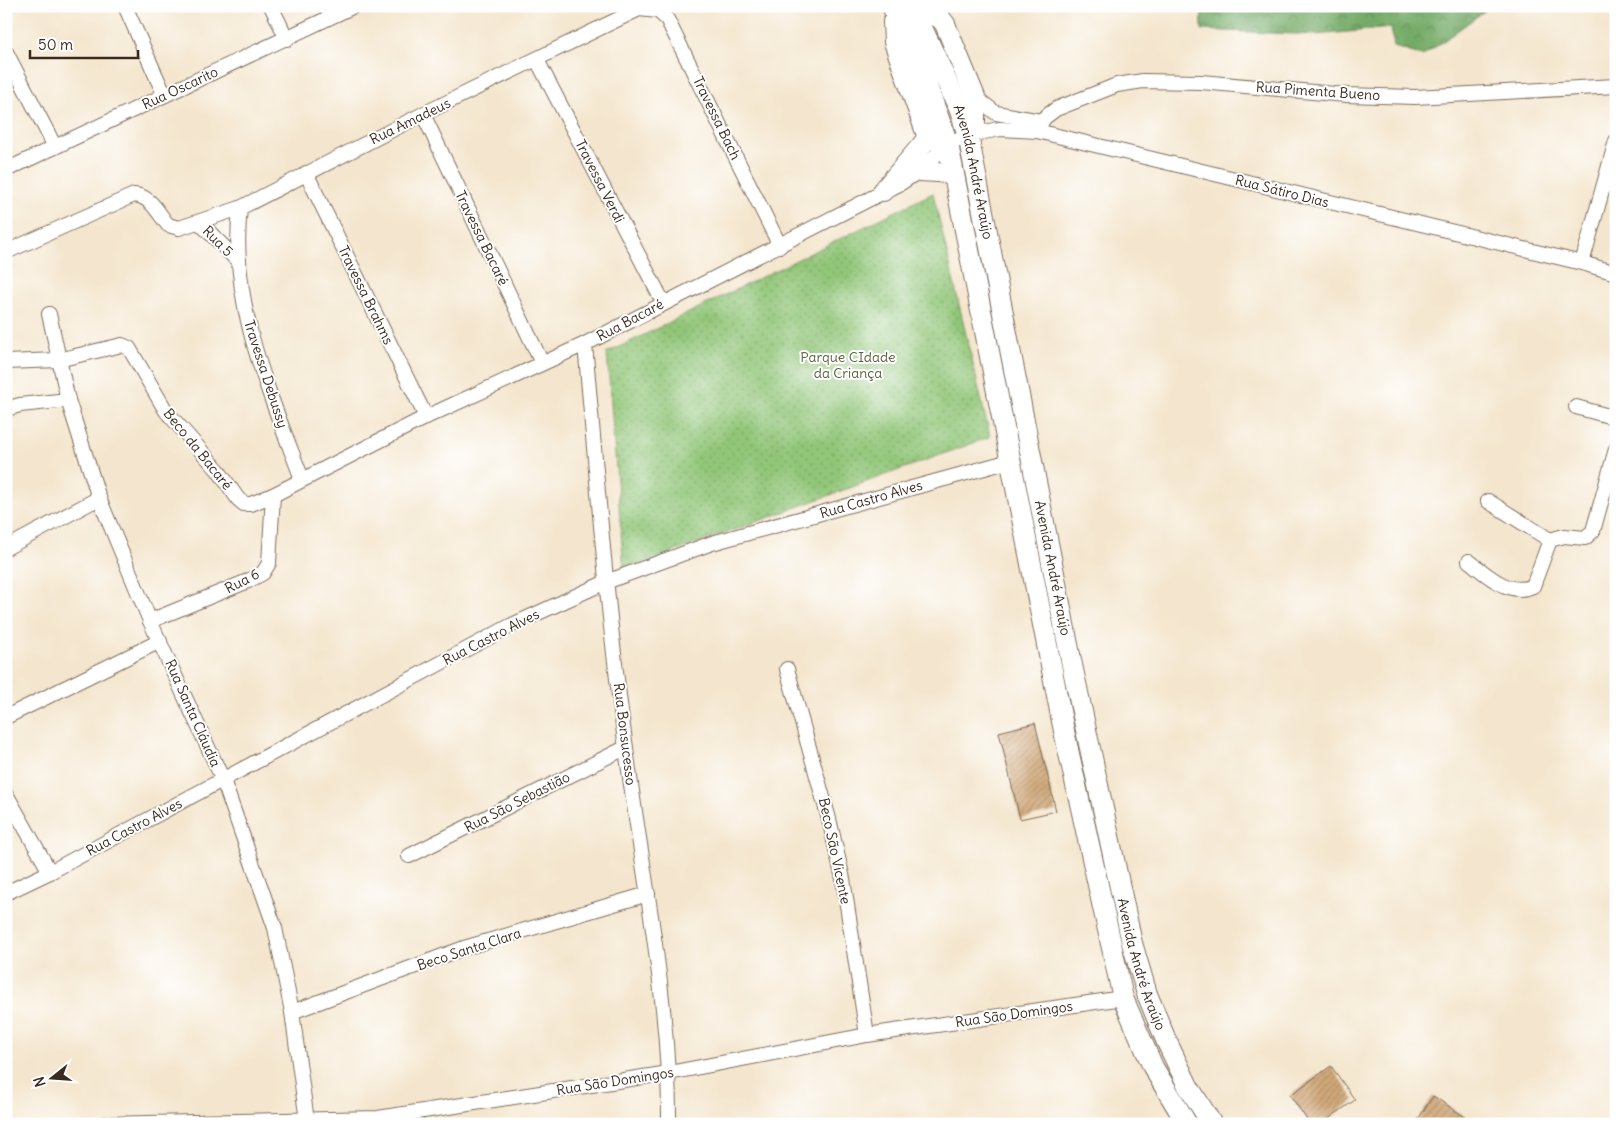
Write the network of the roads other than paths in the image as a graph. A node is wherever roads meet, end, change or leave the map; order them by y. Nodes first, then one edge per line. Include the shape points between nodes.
1 (125, 6) edge
2 (271, 6) edge
3 (354, 6) edge
4 (919, 6) edge
5 (900, 7) edge
6 (639, 9) joint
7 (287, 39) junction
8 (6, 52) edge
9 (537, 60) junction
10 (1616, 86) edge
11 (164, 94) junction
12 (975, 97) junction
13 (423, 114) junction
14 (1039, 126) junction
15 (968, 135) junction
16 (928, 138) junction
17 (1616, 141) edge
18 (948, 144) junction
19 (55, 146) junction
20 (6, 170) edge
21 (306, 172) junction
22 (919, 172) junction
23 (954, 175) junction
24 (884, 190) junction
25 (240, 208) junction
26 (199, 222) junction
27 (780, 246) junction
28 (6, 252) edge
29 (238, 261) junction
30 (1582, 263) junction
31 (1616, 273) edge
32 (663, 302) junction
33 (49, 314) dead end
34 (585, 344) junction
35 (58, 360) junction
36 (6, 362) edge
37 (542, 363) junction
38 (68, 400) junction
39 (1576, 407) dead end
40 (6, 409) edge
41 (426, 417) junction
42 (1616, 418) edge
43 (1616, 449) edge
44 (1010, 460) junction
45 (302, 479) junction
46 (273, 495) junction
47 (98, 498) junction
48 (1488, 501) dead end
49 (1550, 540) junction
50 (6, 548) edge
51 (1469, 561) dead end
52 (606, 582) junction
53 (150, 621) junction
54 (160, 641) junction
55 (787, 669) dead end
56 (6, 717) edge
57 (626, 748) junction
58 (223, 780) junction
59 (6, 794) edge
60 (409, 856) dead end
61 (50, 872) junction
62 (6, 893) edge
63 (648, 894) junction
64 (1123, 998) junction
65 (292, 1012) junction
66 (867, 1036) junction
67 (669, 1073) junction
68 (307, 1121) junction
69 (378, 1121) edge
70 (230, 1122) edge
71 (103, 1124) edge
72 (669, 1124) edge
73 (1187, 1124) edge
74 (1212, 1124) edge

1 - 11 street
2 - 7 street
3 - 7 street, Rua Oscarito
4 - 12 main road via 945,24
5 - 15 main road, Avenida André Araújo via 959,108
5 - 16 main road via 893,28 894,42
5 - 18 main road, Avenida André Araújo
6 - 9 street, Rua Amadeus
6 - 27 street, Travessa Bach via 658,11 667,19
7 - 11 street, Rua Oscarito
8 - 19 street
9 - 13 street, Rua Amadeus
9 - 32 street, Travessa Verdi
10 - 14 street, Rua Pimenta Bueno via 1415,97 1144,81 1118,85 1084,97 1056,109
11 - 19 street, Rua Oscarito
12 - 14 street, Rua Sátiro Dias via 996,113
12 - 15 main road via 975,123
13 - 21 street, Rua Amadeus
13 - 37 street, Travessa Bacaré
14 - 15 street, Rua Sátiro Dias
14 - 30 street, Rua Sátiro Dias
15 - 18 street, Rua Sátiro Dias
15 - 74 main road, Avenida André Araújo via 1072,666 1132,942 1147,994 1166,1040 1188,1086
16 - 18 main road
16 - 24 main road
17 - 30 street
18 - 22 street, Rua Bacaré
18 - 23 main road, Avenida André Araújo
19 - 20 street, Rua Oscarito
21 - 25 street, Rua Amadeus
21 - 41 street, Travessa Brahms
22 - 23 main road
22 - 24 street, Rua Bacaré
23 - 44 main road, Avenida André Araújo
24 - 27 street, Rua Bacaré
25 - 26 street, Rua Amadeus
25 - 29 street, Travessa Debussy via 236,239
26 - 28 street, Rua Amadeus via 179,228 168,225 150,201 134,195
26 - 29 street, Rua 5
27 - 32 street, Rua Bacaré
29 - 45 street, Travessa Debussy via 248,328
30 - 31 street, Rua Sátiro Dias
32 - 34 street, Rua Bacaré
33 - 35 street, Rua Santa Cláudia
34 - 37 street, Rua Bacaré
34 - 52 street, Rua Bonsucesso
35 - 36 street, Beco da Bacaré
35 - 38 street, Rua Santa Cláudia
35 - 46 street, Beco da Bacaré via 122,345 129,348 166,411 218,470 238,499 244,504 251,504
37 - 41 street, Rua Bacaré
38 - 40 street
38 - 47 street, Rua Santa Cláudia
39 - 42 street
41 - 45 street, Rua Bacaré
43 - 49 street via 1593,531 1585,538 1564,536
44 - 52 street, Rua Castro Alves via 712,543
44 - 64 main road, Avenida André Araújo via 1064,732
45 - 46 street, Beco da Bacaré
46 - 53 street, Rua 6 via 269,563 263,573
47 - 50 street
47 - 53 street, Rua Santa Cláudia
48 - 49 street
49 - 51 street via 1533,586 1524,590 1494,580
52 - 57 street, Rua Bonsucesso
52 - 58 street, Rua Castro Alves via 512,625
53 - 54 street, Rua Santa Cláudia
54 - 56 street
54 - 58 street, Rua Santa Cláudia
55 - 66 street, Beco São Vicente via 830,819
57 - 60 street, Rua São Sebastião
57 - 63 street, Rua Bonsucesso
58 - 61 street, Rua Castro Alves
58 - 65 street, Rua Santa Cláudia via 275,928
59 - 61 street
61 - 62 street, Rua Castro Alves
63 - 65 street, Beco Santa Clara via 464,948
63 - 67 street, Rua Bonsucesso
64 - 66 street, Rua São Domingos
64 - 73 main road, Avenida André Araújo via 1153,1067
65 - 68 street, Rua Santa Cláudia
66 - 67 street, Rua São Domingos
67 - 69 street, Rua São Domingos
67 - 72 street, Rua Bonsucesso
68 - 69 street, Rua São Domingos
68 - 70 street, Rua São Domingos
70 - 71 street, Rua São Domingos

